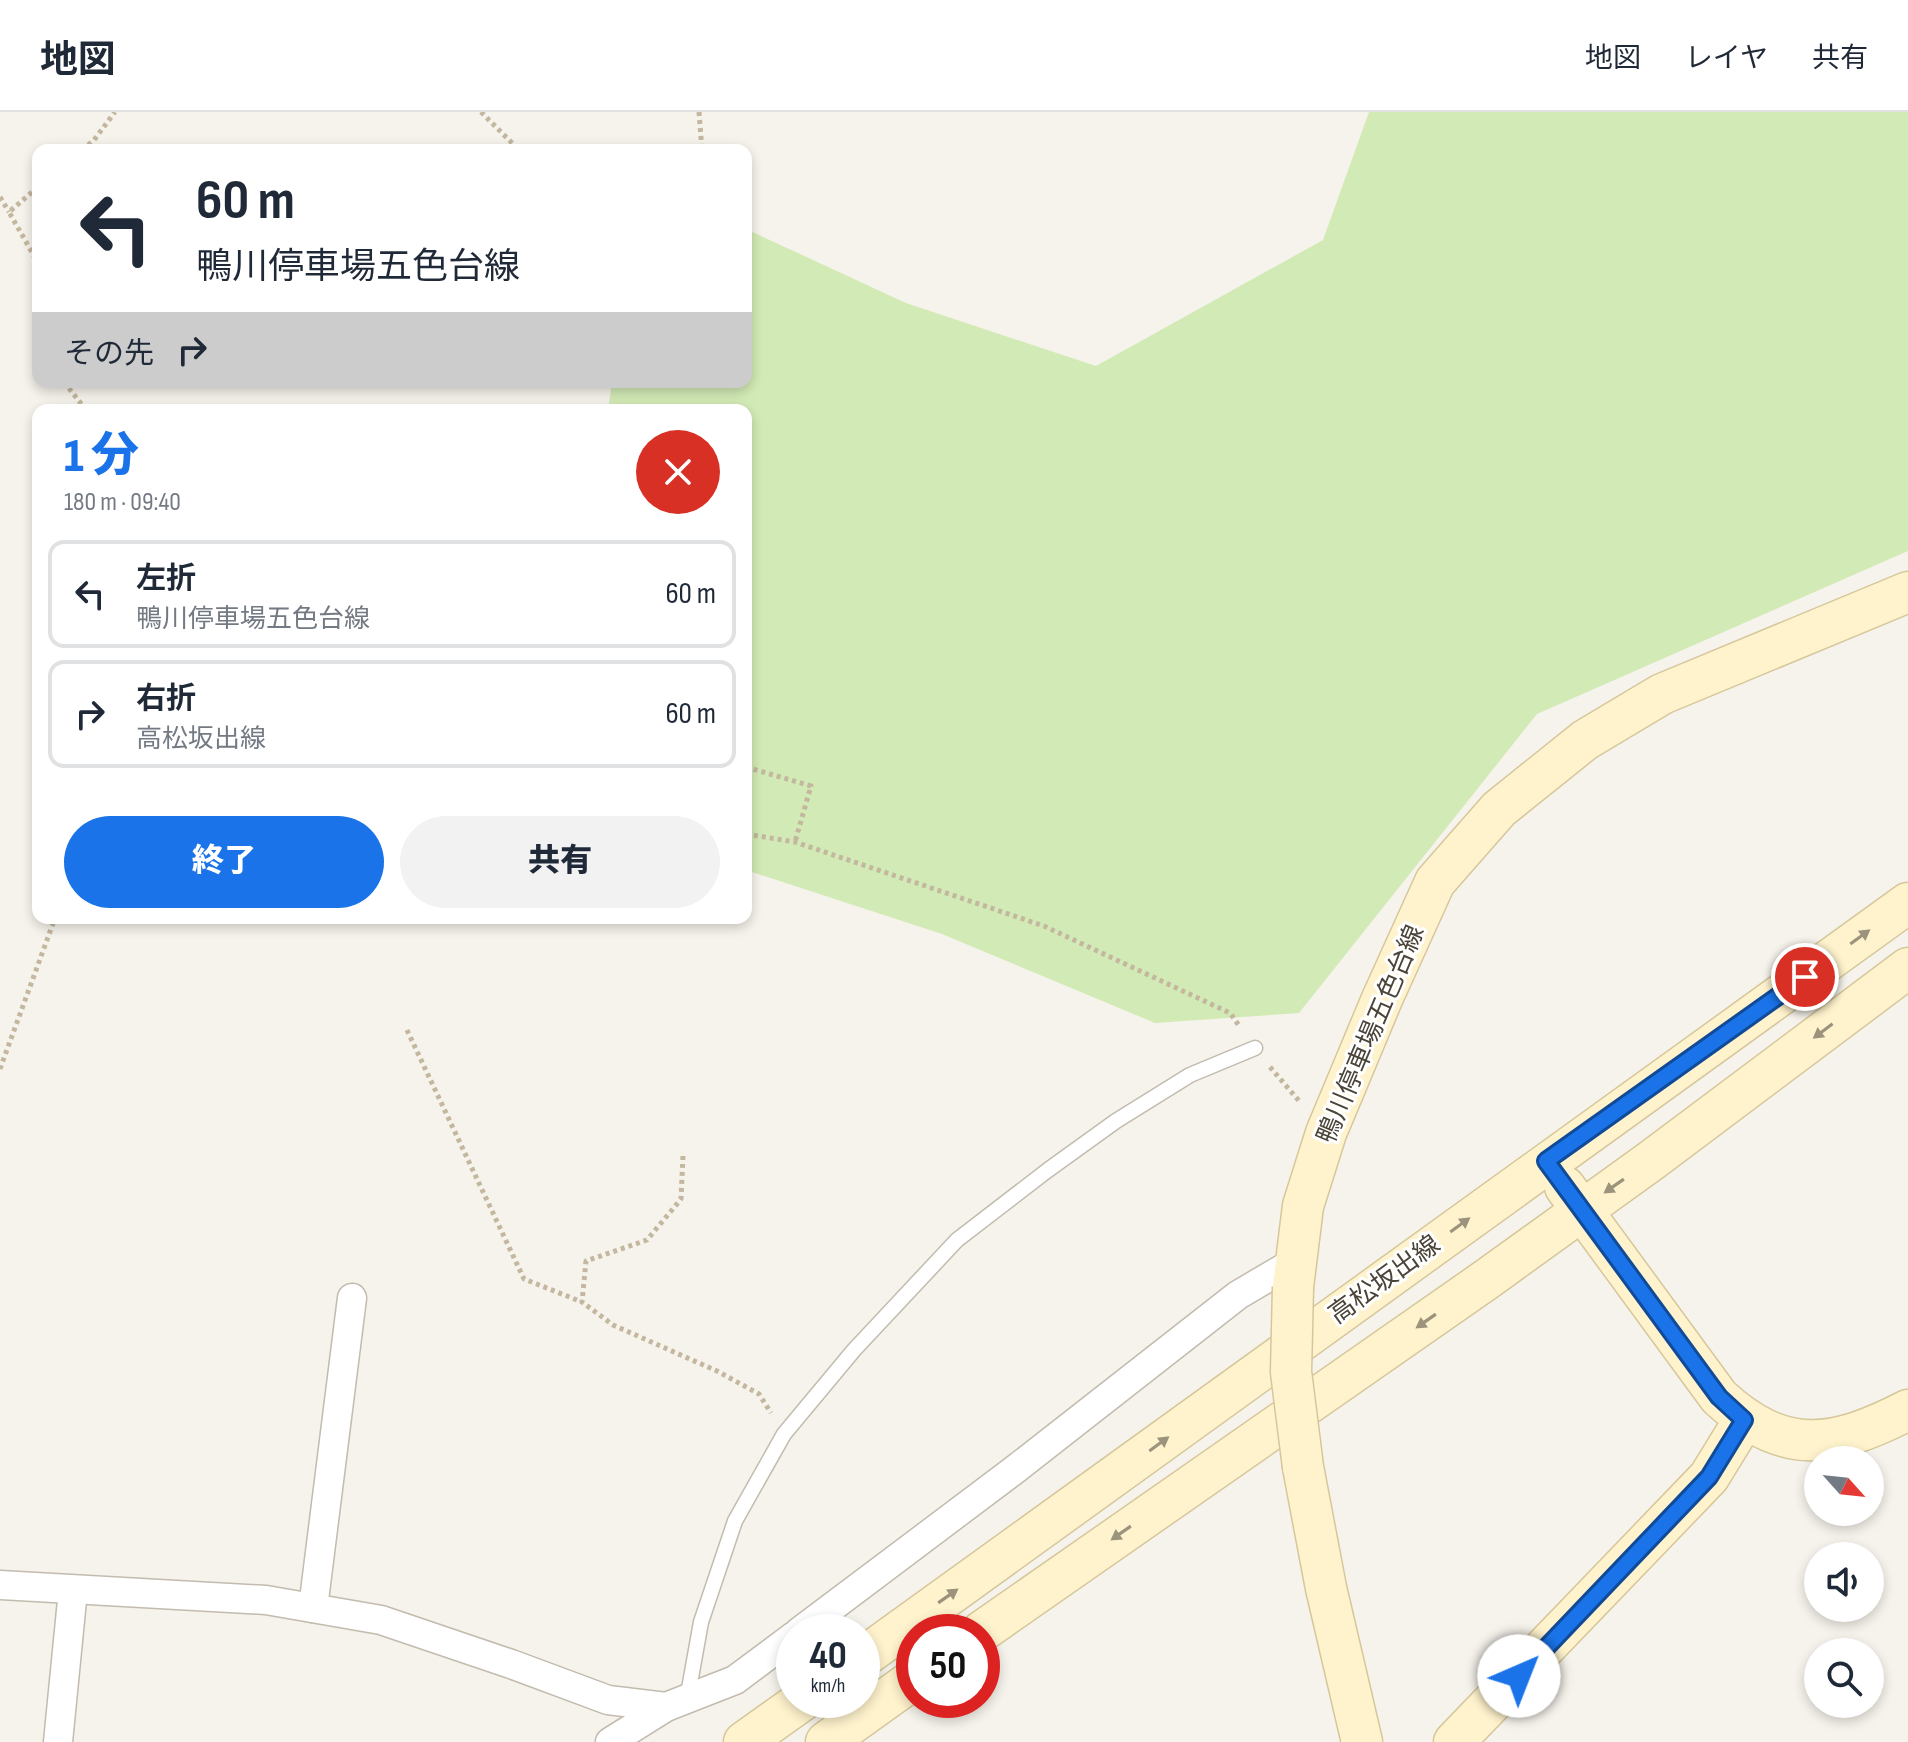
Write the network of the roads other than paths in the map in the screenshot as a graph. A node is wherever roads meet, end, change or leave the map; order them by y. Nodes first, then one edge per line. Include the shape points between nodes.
1 (1908, 592) edge
2 (1908, 903) edge
3 (1908, 968) edge
4 (1255, 1048) road end
5 (1546, 1161) junction
6 (1580, 1209) junction
7 (1294, 1275) junction
8 (352, 1298) dead end
9 (1908, 1410) edge
10 (1744, 1420) junction
11 (0, 1585) edge
12 (73, 1590) junction
13 (313, 1608) junction
14 (823, 1614) edge
15 (1000, 1619) edge
16 (880, 1645) edge
17 (776, 1649) edge
18 (896, 1692) edge
19 (676, 1704) junction
20 (778, 1718) edge
21 (58, 1742) edge
22 (610, 1742) edge
23 (744, 1742) edge
24 (826, 1742) edge
25 (1362, 1742) edge
26 (1454, 1742) edge

1 - 7 main road, 鴨川停車場五色台線 via 1662,694 1585,740 1499,809 1435,882 1382,999 1326,1133 1303,1206
5 -> 2 main road, 高松坂出線
3 -> 6 main road
4 - 19 lane via 1190,1075 1116,1121 957,1240 854,1350 784,1434 735,1521
5 - 6 main road
16 -> 5 main road, 高松坂出線
6 - 10 main road via 1719,1397
6 -> 15 main road
7 - 14 street via 1238,1295
7 - 25 main road, 鴨川停車場五色台線, bridge via 1291,1372 1303,1467
8 - 13 street
9 - 10 main road via 1848,1437 1817,1441
10 - 26 main road via 1709,1477
11 - 12 street
12 - 13 street via 266,1600
12 - 21 street
13 - 19 street via 381,1620 608,1700
17 - 19 street via 735,1680
18 - 24 main road
19 - 22 street
20 - 23 main road

